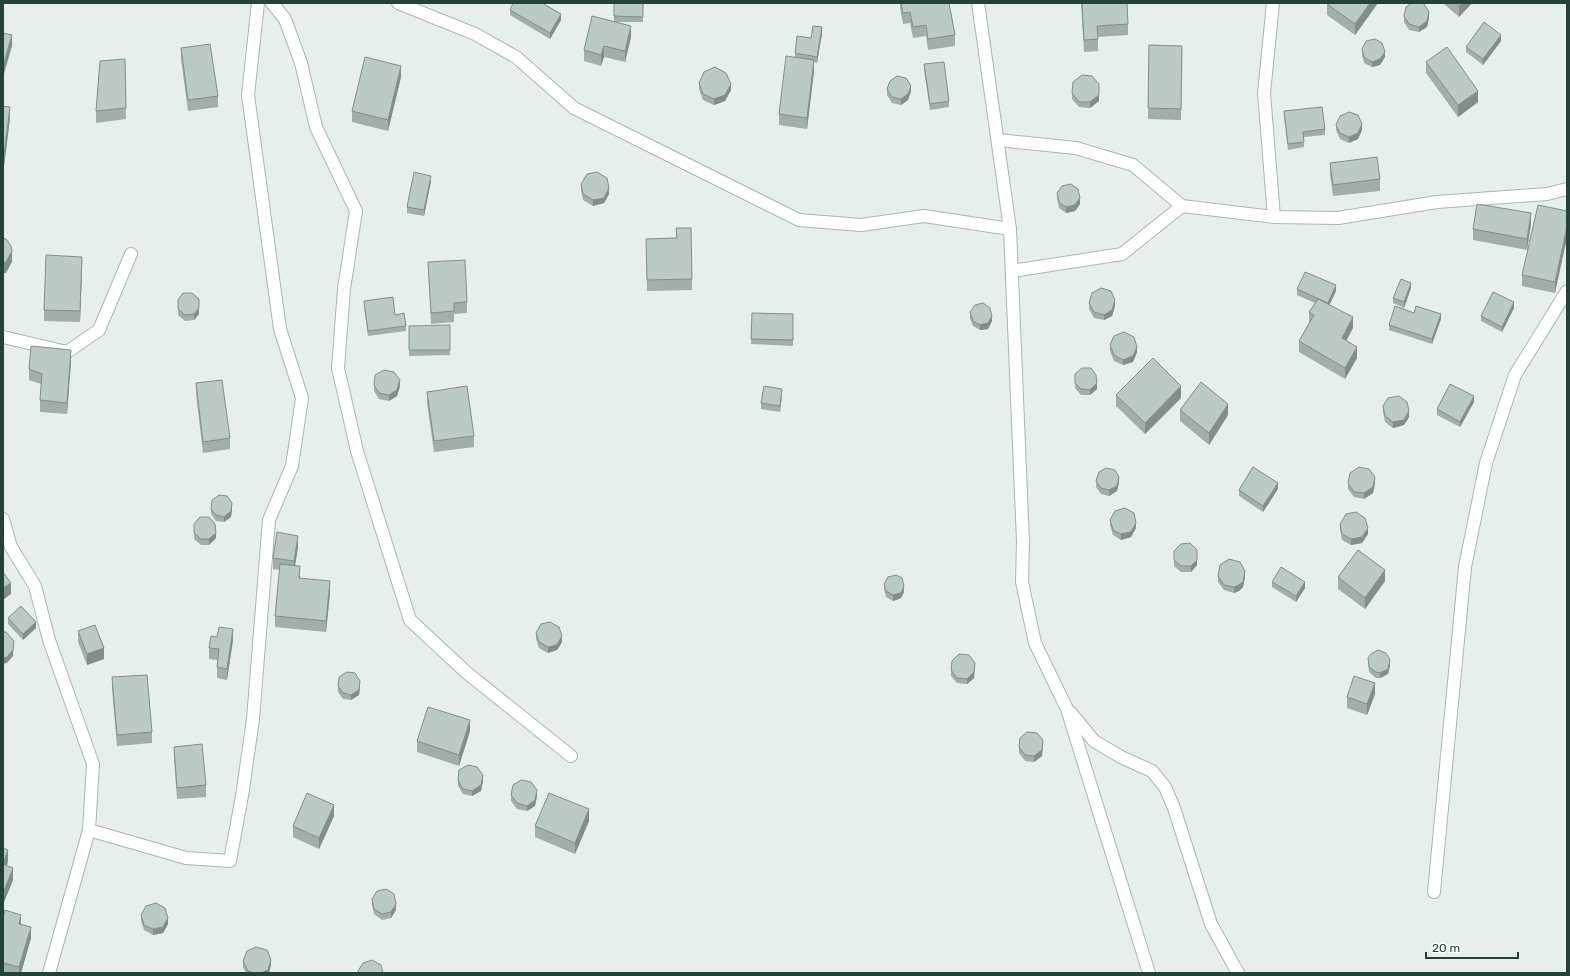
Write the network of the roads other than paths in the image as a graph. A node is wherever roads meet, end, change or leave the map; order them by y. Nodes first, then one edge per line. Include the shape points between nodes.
1 (258, 3) edge
2 (272, 3) edge
3 (398, 3) edge
4 (978, 3) edge
5 (1273, 3) edge
6 (998, 140) junction
7 (1567, 189) edge
8 (1182, 206) junction
9 (1274, 217) junction
10 (1010, 229) junction
11 (132, 254) dead end
12 (1012, 272) junction
13 (1567, 291) edge
14 (3, 336) edge
15 (3, 519) edge
16 (1067, 709) junction
17 (571, 756) dead end
18 (89, 830) junction
19 (1434, 892) dead end
20 (48, 973) edge
21 (1150, 973) edge
22 (1238, 973) edge

1 - 18 street via 248,95 280,329 302,398 292,466 269,520 253,719 230,861 186,858
2 - 17 street via 285,19 301,63 316,128 356,211 344,289 338,368 357,451 410,620 467,673
3 - 10 street via 475,34 516,57 574,108 799,220 861,225 924,216
4 - 6 street
5 - 9 street via 1264,93
6 - 8 street via 1076,148 1132,165
6 - 10 street
7 - 9 street via 1547,194 1437,202 1338,218
8 - 9 street
8 - 12 street via 1122,254
10 - 12 street
11 - 14 street via 99,330 67,352
12 - 16 street via 1023,542 1022,582 1035,643
13 - 19 street via 1515,376 1486,463 1465,566
15 - 18 street via 12,547 35,586 49,640 93,764
16 - 21 street
16 - 22 street via 1094,741 1152,771 1165,787 1211,924
18 - 20 street

